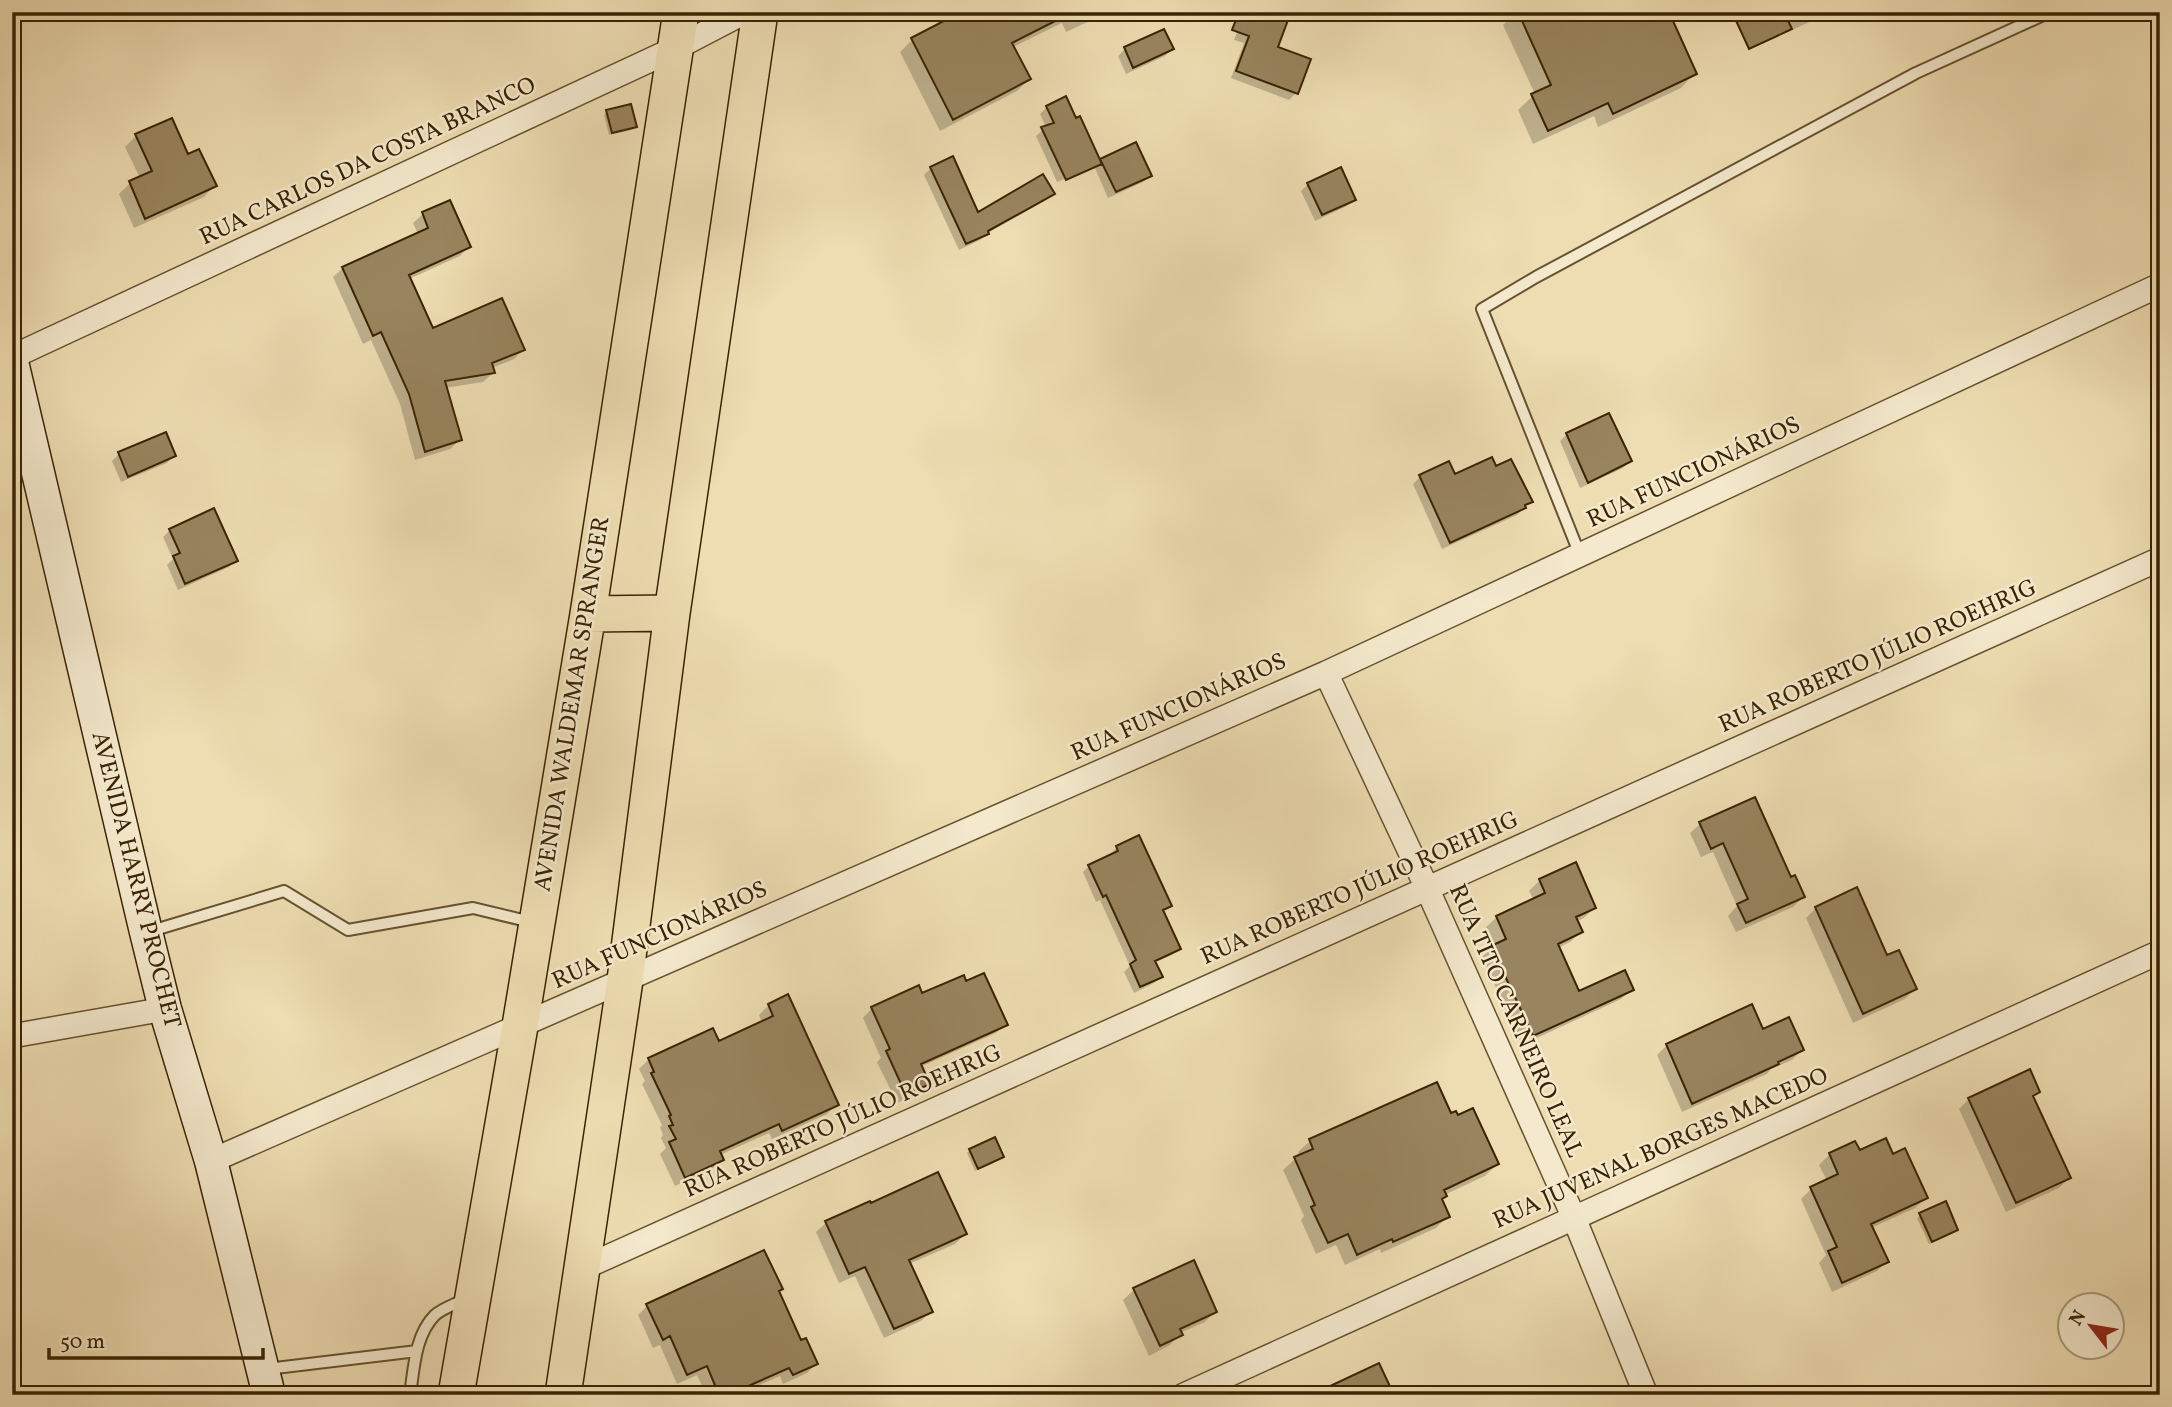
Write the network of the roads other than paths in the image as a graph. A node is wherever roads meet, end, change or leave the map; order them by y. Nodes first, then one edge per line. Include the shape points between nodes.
1 (681, 12) edge
2 (745, 12) edge
3 (760, 12) edge
4 (2050, 12) edge
5 (676, 48) junction
6 (2160, 285) edge
7 (12, 360) edge
8 (1580, 555) junction
9 (2160, 559) edge
10 (672, 613) junction
11 (588, 614) junction
12 (1326, 673) junction
13 (1427, 888) junction
14 (537, 923) junction
15 (146, 932) junction
16 (2160, 952) edge
17 (625, 980) junction
18 (165, 1009) junction
19 (520, 1026) junction
20 (12, 1036) edge
21 (211, 1161) junction
22 (1574, 1218) junction
23 (583, 1268) junction
24 (472, 1296) junction
25 (417, 1351) junction
26 (266, 1382) edge
27 (410, 1395) edge
28 (456, 1395) edge
29 (563, 1395) edge
30 (1184, 1395) edge
31 (1646, 1395) edge

1 - 5 main road, AVENIDA WALDEMAR SPRANGER
2 - 5 street, RUA CARLOS DA COSTA BRANCO
3 - 10 main road
4 - 8 lane via 1916,73 1482,309
5 - 7 street, RUA CARLOS DA COSTA BRANCO
5 - 11 main road, AVENIDA WALDEMAR SPRANGER
6 - 8 street, RUA FUNCIONÁRIOS
7 - 15 street, AVENIDA HARRY PROCHET
8 - 12 street, RUA FUNCIONÁRIOS
9 - 13 street, RUA ROBERTO JÚLIO ROEHRIG
10 - 11 main road
10 - 17 main road
11 - 14 main road, AVENIDA WALDEMAR SPRANGER
12 - 13 street, RUA TITO CARNEIRO LEAL
12 - 17 street, RUA FUNCIONÁRIOS
13 - 22 street, RUA TITO CARNEIRO LEAL
13 - 23 street, RUA ROBERTO JÚLIO ROEHRIG
14 - 15 lane via 473,908 348,930 284,891
14 - 19 main road, AVENIDA WALDEMAR SPRANGER
15 - 18 street, AVENIDA HARRY PROCHET
16 - 22 street, RUA JUVENAL BORGES MACEDO
17 - 19 street, RUA FUNCIONÁRIOS
17 - 23 main road
18 - 20 street
18 - 21 street, AVENIDA HARRY PROCHET
19 - 21 street, RUA FUNCIONÁRIOS
19 - 24 main road, AVENIDA WALDEMAR SPRANGER
21 - 26 street, AVENIDA HARRY PROCHET
22 - 30 street, RUA JUVENAL BORGES MACEDO
22 - 31 street, RUA TITO CARNEIRO LEAL
23 - 29 main road
24 - 25 lane via 437,1313 425,1328
24 - 28 main road, AVENIDA WALDEMAR SPRANGER
25 - 26 lane
25 - 27 lane

